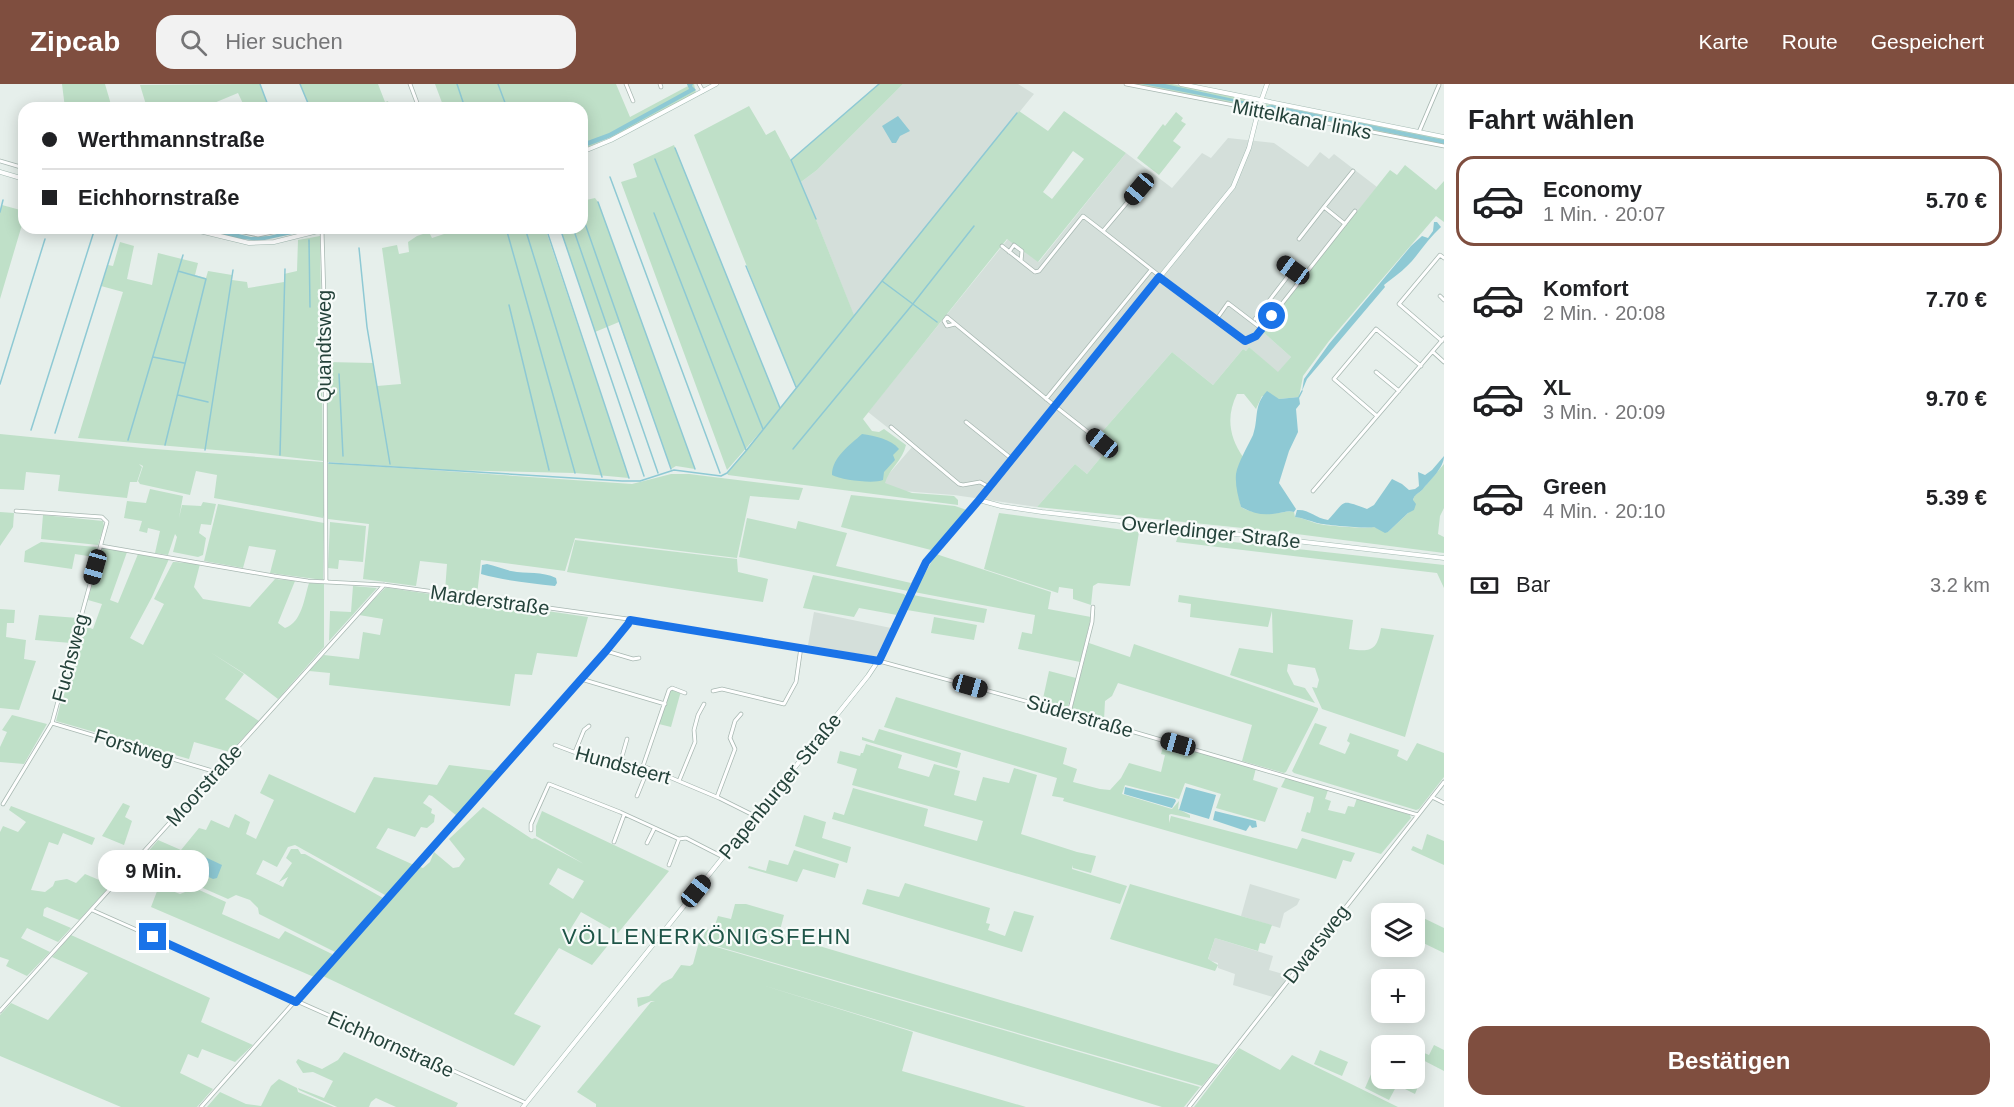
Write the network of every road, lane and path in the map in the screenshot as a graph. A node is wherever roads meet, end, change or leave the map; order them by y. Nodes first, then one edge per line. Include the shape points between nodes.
1 (410, 84) edge
2 (626, 84) edge
3 (699, 84) edge
4 (716, 84) edge
5 (1126, 84) edge
6 (1181, 84) edge
7 (1267, 84) edge
8 (1438, 85) edge
9 (1444, 87) edge
10 (703, 91) junction
11 (417, 102) edge
12 (633, 102) dead end
13 (1259, 105) junction
14 (1419, 132) junction
15 (1444, 137) edge
16 (1444, 146) edge
17 (588, 150) edge
18 (0, 161) edge
19 (18, 166) edge
20 (1353, 171) dead end
21 (0, 172) edge
22 (18, 177) edge
23 (1147, 179) dead end
24 (1324, 207) junction
25 (1355, 211) dead end
26 (1345, 224) junction
27 (1103, 231) junction
28 (208, 234) edge
29 (306, 234) edge
30 (322, 234) edge
31 (1299, 239) dead end
32 (1002, 246) dead end
33 (1009, 252) junction
34 (1444, 258) edge
35 (1021, 261) junction
36 (1151, 270) junction
37 (1305, 274) junction
38 (1159, 277) junction
39 (1440, 296) dead end
40 (1444, 300) edge
41 (1255, 319) dead end
42 (1216, 320) junction
43 (955, 324) dead end
44 (1262, 329) junction
45 (1443, 340) edge
46 (1433, 352) junction
47 (1444, 362) edge
48 (1421, 366) junction
49 (1376, 372) dead end
50 (1399, 391) junction
51 (1046, 399) junction
52 (1055, 406) junction
53 (1377, 416) junction
54 (966, 422) dead end
55 (891, 427) dead end
56 (1102, 443) dead end
57 (1012, 459) junction
58 (989, 487) junction
59 (1313, 491) dead end
60 (979, 500) junction
61 (16, 511) dead end
62 (101, 546) junction
63 (1444, 558) edge
64 (326, 582) junction
65 (384, 585) junction
66 (1093, 608) dead end
67 (630, 620) junction
68 (801, 647) junction
69 (606, 651) junction
70 (639, 658) dead end
71 (879, 661) junction
72 (581, 679) junction
73 (713, 691) dead end
74 (685, 693) dead end
75 (665, 704) junction
76 (704, 704) dead end
77 (1069, 713) junction
78 (741, 714) dead end
79 (52, 723) junction
80 (589, 726) dead end
81 (627, 739) dead end
82 (555, 745) dead end
83 (576, 752) junction
84 (621, 760) junction
85 (643, 766) junction
86 (648, 769) junction
87 (216, 772) junction
88 (680, 781) junction
89 (1444, 782) edge
90 (637, 796) dead end
91 (717, 797) junction
92 (1432, 797) junction
93 (1444, 803) edge
94 (3, 804) dead end
95 (624, 815) junction
96 (1418, 815) junction
97 (755, 816) junction
98 (654, 829) junction
99 (531, 830) dead end
100 (680, 839) junction
101 (614, 842) dead end
102 (647, 843) dead end
103 (723, 857) junction
104 (669, 865) dead end
105 (92, 910) junction
106 (296, 1002) junction
107 (0, 1011) edge
108 (525, 1105) edge
109 (201, 1107) edge
110 (1188, 1107) edge

1 - 11 street
2 - 12 street
3 - 10 street
4 - 10 street
5 - 13 street, Mittelkanal links
6 - 13 street
7 - 13 street, Papenburger Straße
8 - 9 street
8 - 14 street
10 - 17 street
13 - 14 street
13 - 16 street, Mittelkanal links
13 - 38 street, Papenburger Straße via 1250,148 1233,187
14 - 15 street
18 - 19 street
20 - 24 street
21 - 22 street
23 - 27 street
24 - 26 street
24 - 31 street
25 - 26 street
26 - 37 street
27 - 35 street via 1083,216 1039,271
27 - 36 street
28 - 29 street via 249,243
30 - 64 street, Quandtsweg
32 - 33 street
33 - 35 street
33 - 35 street via 1014,245 1022,251
34 - 45 street via 1440,255 1398,304
36 - 38 street
36 - 51 street
37 - 41 street via 1294,268
37 - 44 street
38 - 42 street
38 - 52 street, Papenburger Straße
39 - 40 street
42 - 44 street via 1245,341
42 - 44 street via 1228,303
43 - 51 street
45 - 46 street
46 - 47 street
46 - 48 street
48 - 50 street
48 - 53 street via 1376,329 1334,379
49 - 50 street
50 - 53 street
51 - 52 street
52 - 56 street
52 - 57 street, Papenburger Straße
53 - 59 street
54 - 57 street
55 - 58 street via 959,484 980,482
57 - 58 street, Papenburger Straße
58 - 60 street, Papenburger Straße
60 - 63 street, Overledinger Straße via 1042,513
60 - 71 street, Papenburger Straße via 923,566
61 - 62 street, Fuchsweg via 102,517 107,522
62 - 64 street, Marderstraße
62 - 79 street, Fuchsweg
64 - 65 street, Marderstraße
65 - 67 street, Marderstraße
65 - 87 street, Moorstraße
66 - 77 street
67 - 68 street, Marderstraße
67 - 69 street
68 - 71 street, Marderstraße
68 - 73 street via 797,680 784,705 722,689
69 - 70 street
69 - 72 street
71 - 77 street, Süderstraße
71 - 97 street, Papenburger Straße
72 - 75 street
72 - 106 street
74 - 75 street via 670,689
75 - 85 street
76 - 88 street
77 - 96 street, Süderstraße
78 - 91 street via 730,738 735,749
79 - 87 street, Forstweg
79 - 94 street, Fuchsweg
80 - 83 street
81 - 84 street
82 - 83 street, Hundsteert
83 - 84 street, Hundsteert via 611,766
84 - 85 street, Hundsteert
85 - 86 street, Hundsteert
86 - 88 street, Hundsteert
86 - 90 street
87 - 105 street, Moorstraße
88 - 91 street, Hundsteert
89 - 92 street, Dwarsweg
91 - 97 street, Hundsteert
92 - 93 street
92 - 96 street, Dwarsweg
95 - 98 street
95 - 99 street via 549,784
95 - 101 street
96 - 110 street, Dwarsweg
97 - 103 street, Papenburger Straße
98 - 100 street
98 - 102 street
100 - 103 street via 686,838
100 - 104 street
103 - 108 street, Papenburger Straße
105 - 106 street, Eichhornstraße
105 - 107 street, Moorstraße
106 - 108 street, Eichhornstraße
106 - 109 street

